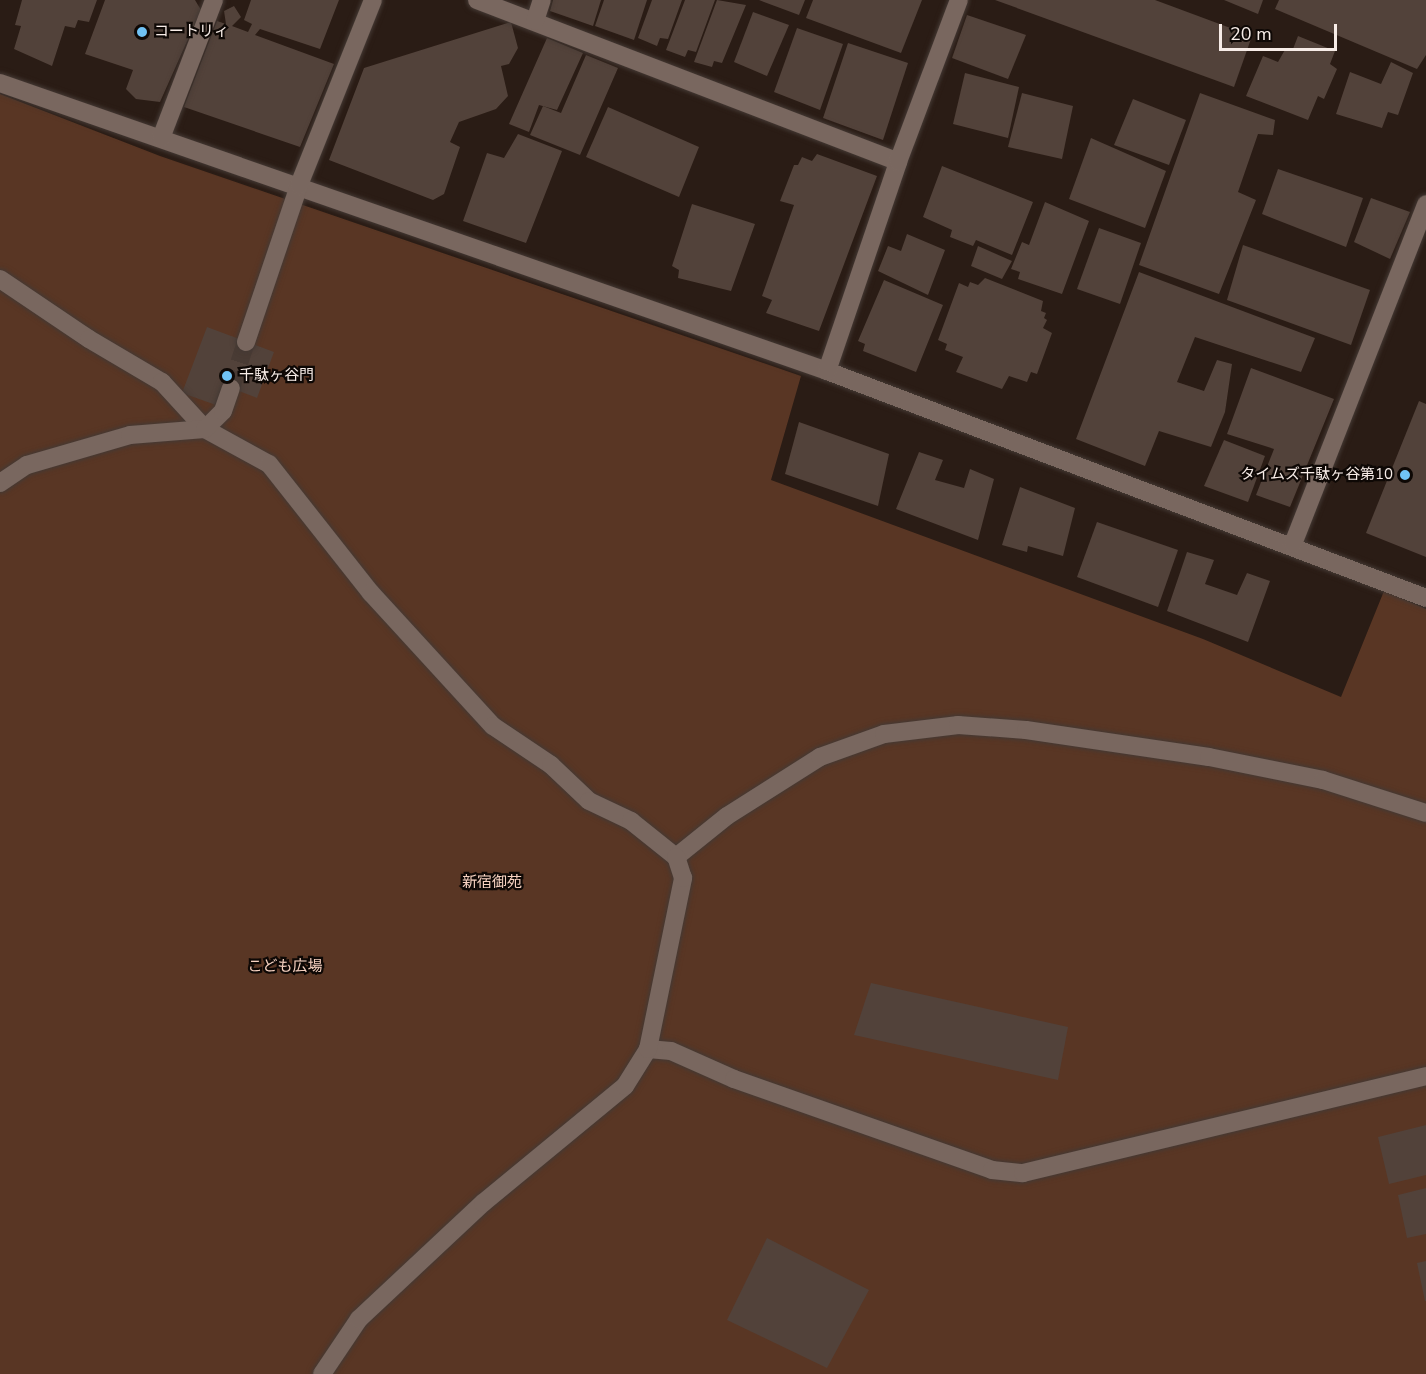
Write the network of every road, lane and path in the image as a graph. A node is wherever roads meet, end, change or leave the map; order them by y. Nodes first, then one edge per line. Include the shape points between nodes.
1 (214, 0) edge
2 (373, 0) edge
3 (477, 0) edge
4 (542, 0) edge
5 (959, 0) edge
6 (535, 21) junction
7 (0, 83) edge
8 (161, 138) junction
9 (898, 162) junction
10 (299, 185) junction
11 (1426, 204) edge
12 (0, 279) edge
13 (246, 342) tunnel mouth
14 (827, 371) junction
15 (231, 388) tunnel mouth
16 (205, 429) junction
17 (0, 483) edge
18 (1293, 544) junction
19 (1426, 598) edge
20 (1426, 813) edge
21 (676, 856) junction
22 (648, 1049) junction
23 (1426, 1076) edge
24 (322, 1374) edge

1 - 8 street
2 - 10 street
3 - 6 street
4 - 6 street
5 - 9 street
6 - 9 street
7 - 8 street
8 - 10 street
9 - 14 street
10 - 13 street
10 - 14 street
11 - 18 street
12 - 16 street via 162,382
14 - 18 street
15 - 16 street via 223,411
16 - 17 street via 130,435 27,465
16 - 21 street via 269,464 372,593 493,726 551,765 589,801 631,821
18 - 19 street
20 - 21 street via 1323,780 1209,757 1026,729 958,725 884,734 820,757 727,816
21 - 22 street via 683,879
22 - 23 street via 671,1051 734,1079 992,1170 1023,1173
22 - 24 street via 625,1086 483,1203 359,1319

